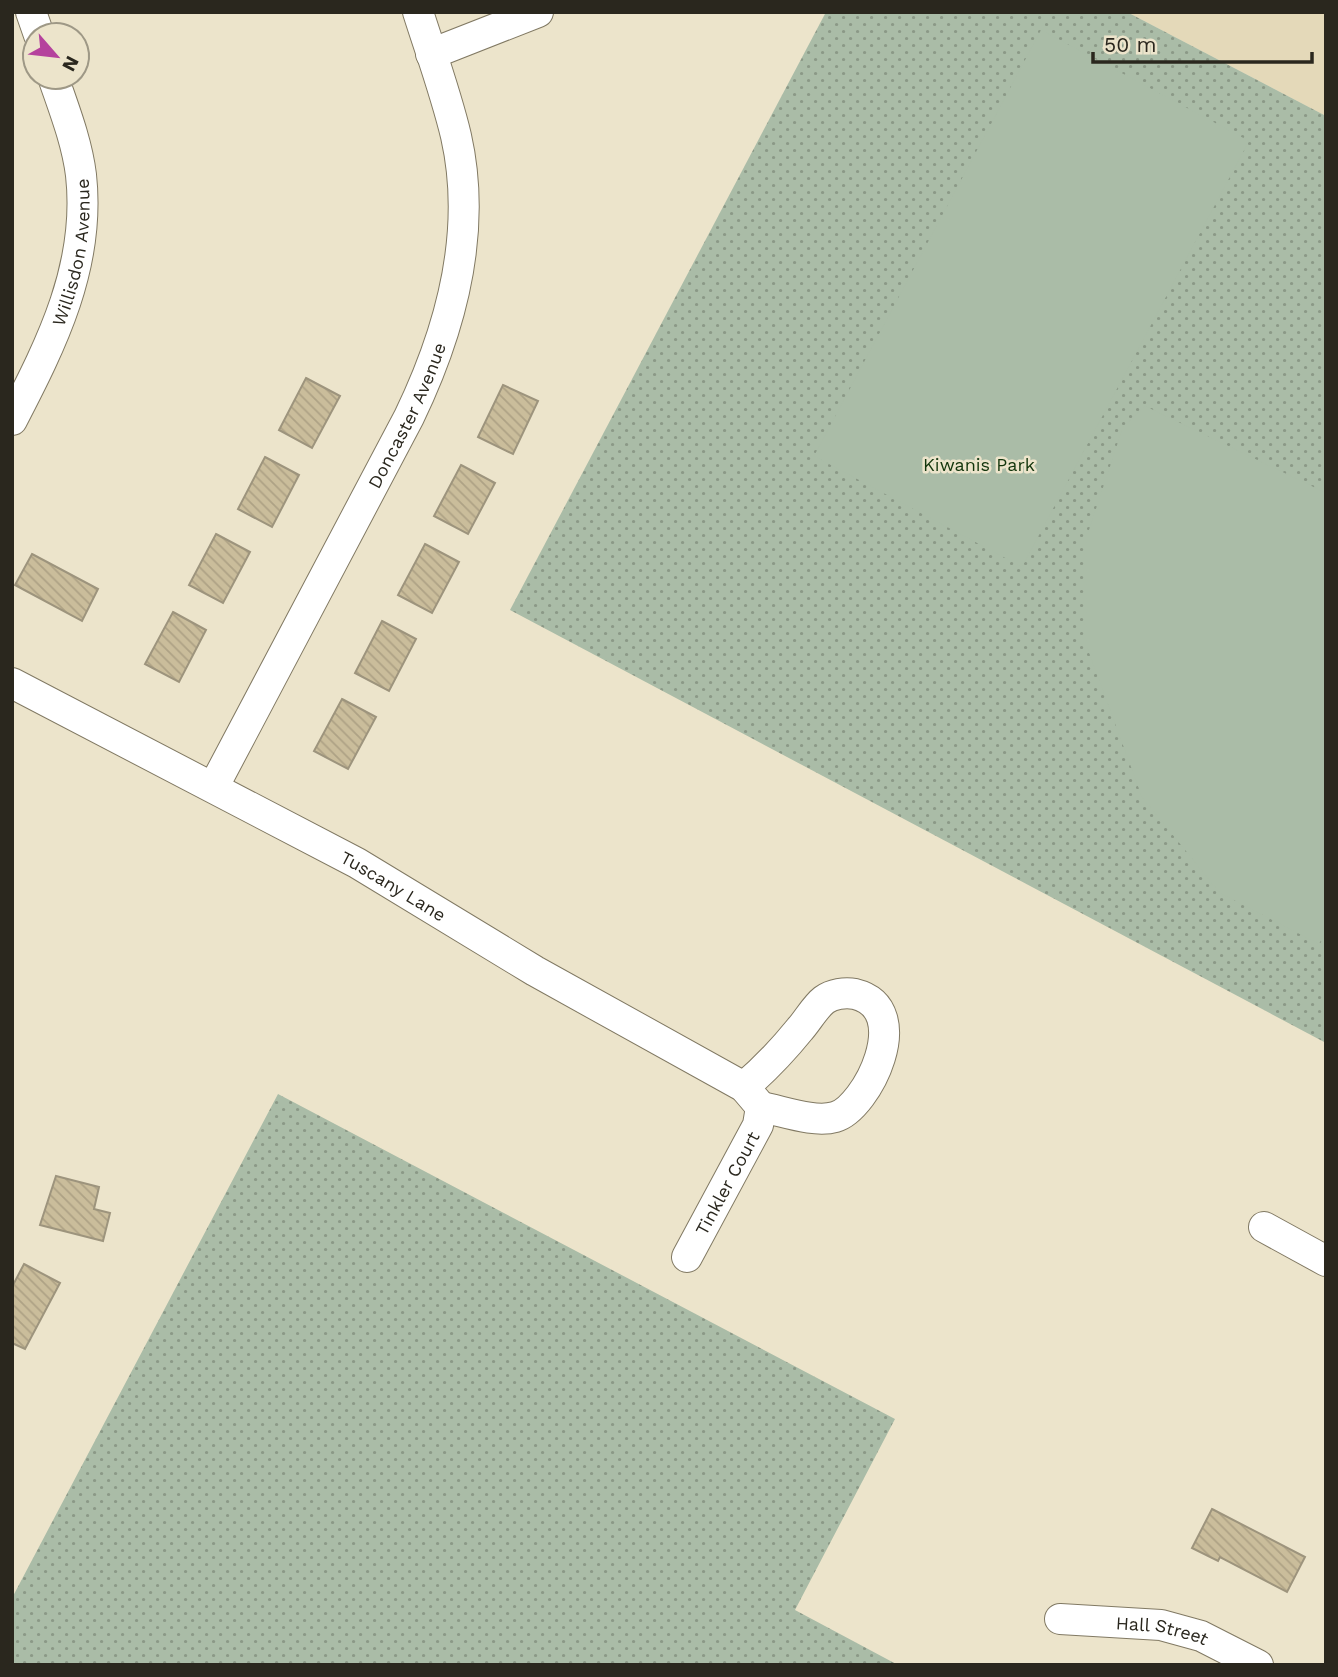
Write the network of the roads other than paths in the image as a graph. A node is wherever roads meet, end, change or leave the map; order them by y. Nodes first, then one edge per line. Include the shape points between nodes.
1 (418, 12) edge
2 (538, 12) edge
3 (431, 54) junction
4 (58, 91) edge
5 (12, 420) edge
6 (12, 683) edge
7 (214, 786) junction
8 (753, 1097) junction
9 (1264, 1227) dead end
10 (687, 1257) dead end
11 (1326, 1261) edge
12 (1060, 1619) dead end
13 (1258, 1665) edge

1 - 3 street, Doncaster Avenue
2 - 3 street
3 - 7 street, Doncaster Avenue via 456,137 461,179 460,263 447,327 409,417
4 - 5 street, Willisdon Avenue via 81,174 83,215 78,252 62,317
6 - 7 street, Tuscany Lane
7 - 8 street, Tuscany Lane via 357,863
8 - 8 street, Tuscany Lane via 770,1065 824,1000 842,993 873,1003 886,1024 886,1040 861,1095 850,1108 837,1117 822,1118
8 - 10 street, Tinkler Court via 758,1125
9 - 11 street
12 - 13 street, Hall Street via 1161,1625 1201,1636

